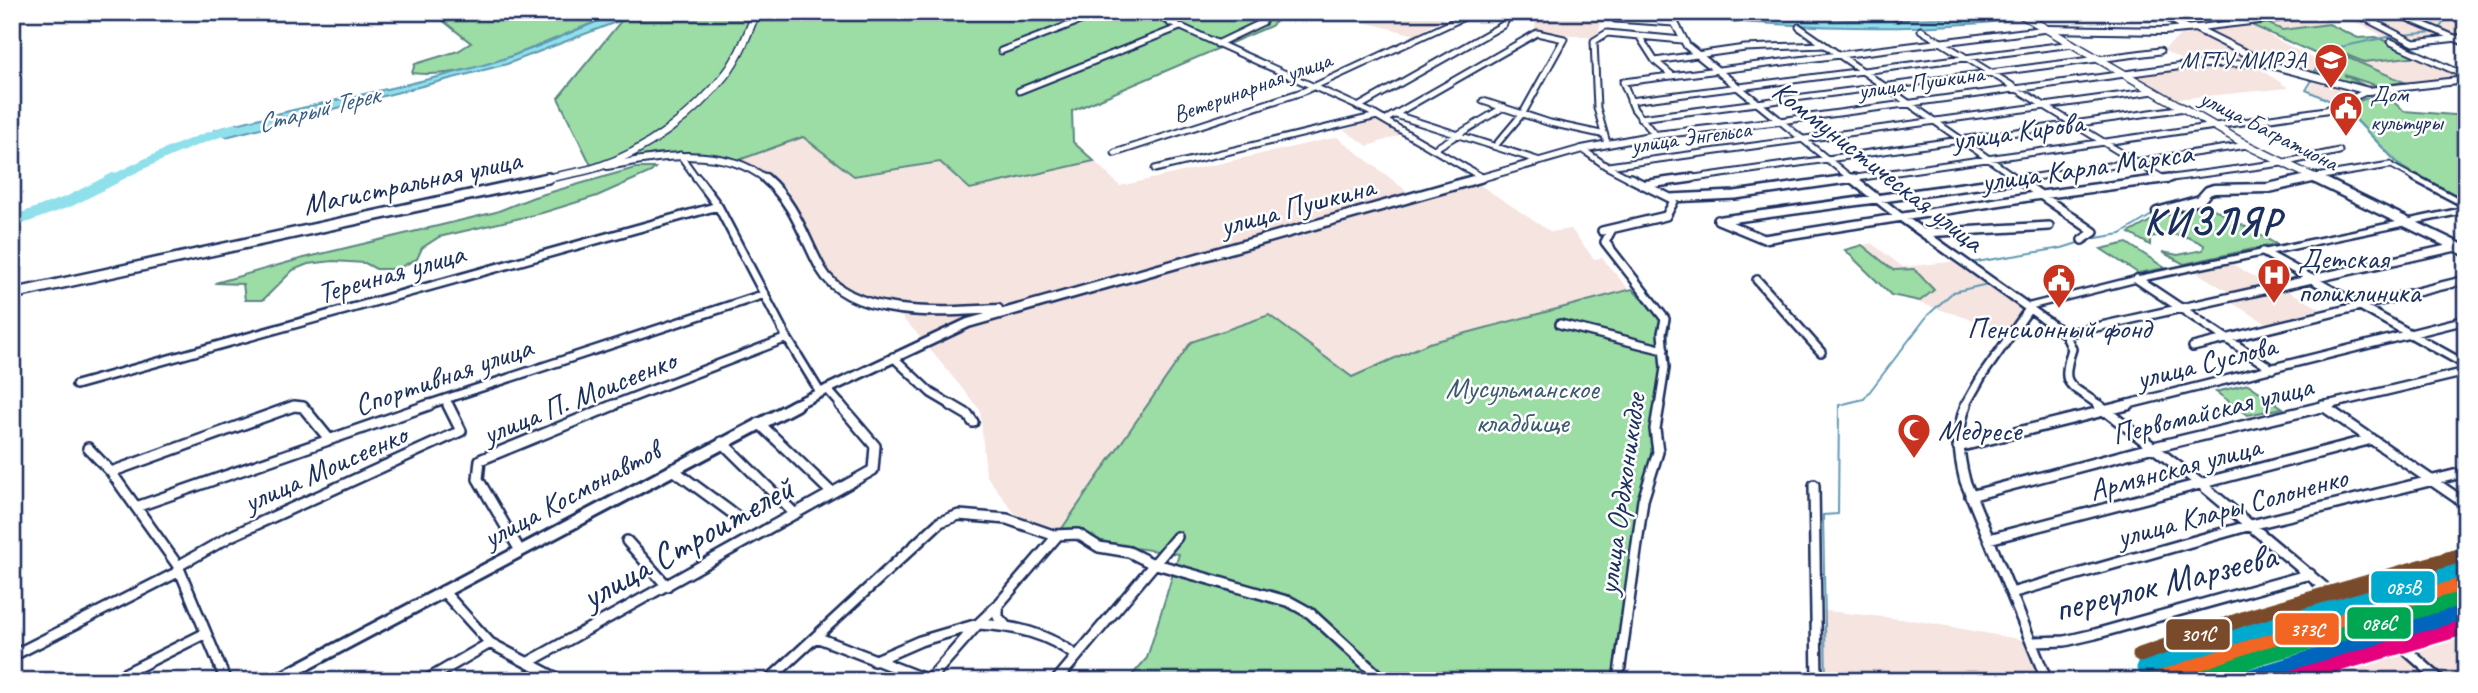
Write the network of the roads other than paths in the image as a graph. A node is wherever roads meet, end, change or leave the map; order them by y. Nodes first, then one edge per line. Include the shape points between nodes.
1 (756, 12) edge
2 (1103, 12) edge
3 (1148, 12) edge
4 (1197, 12) edge
5 (1475, 12) edge
6 (1511, 12) edge
7 (1669, 12) edge
8 (1889, 12) edge
9 (2157, 12) edge
10 (2331, 12) edge
11 (2353, 12) edge
12 (2394, 12) edge
13 (2461, 12) edge
14 (2020, 14) edge
15 (2466, 14) edge
16 (1897, 18) dead end
17 (1615, 19) dead end
18 (1263, 22) dead end
19 (1673, 22) junction
20 (1170, 23) junction
21 (1180, 27) junction
22 (1799, 27) dead end
23 (2047, 29) junction
24 (2192, 29) junction
25 (1921, 30) dead end
26 (1639, 36) junction
27 (2466, 37) edge
28 (2455, 38) junction
29 (1682, 40) junction
30 (1942, 42) junction
31 (2391, 42) dead end
32 (2466, 43) edge
33 (1217, 44) junction
34 (2073, 44) junction
35 (1825, 45) junction
36 (1001, 51) dead end
37 (2160, 51) dead end
38 (1698, 54) junction
39 (1840, 55) junction
40 (1966, 57) junction
41 (2099, 59) junction
42 (1655, 61) junction
43 (2265, 63) junction
44 (1718, 71) junction
45 (1863, 72) junction
46 (1991, 72) junction
47 (2126, 74) junction
48 (1673, 76) junction
49 (2466, 78) edge
50 (1314, 87) junction
51 (1739, 87) junction
52 (1886, 87) junction
53 (2017, 88) junction
54 (1019, 91) dead end
55 (2155, 91) junction
56 (2368, 91) junction
57 (1483, 101) dead end
58 (1630, 101) junction
59 (1759, 103) junction
60 (1909, 103) junction
61 (2045, 106) junction
62 (1358, 107) junction
63 (1504, 107) junction
64 (2185, 108) junction
65 (1523, 113) junction
66 (1396, 115) junction
67 (1377, 116) junction
68 (1640, 118) junction
69 (1385, 120) junction
70 (1780, 121) junction
71 (1936, 122) junction
72 (2074, 124) junction
73 (2216, 126) junction
74 (1460, 134) junction
75 (1601, 134) junction
76 (1655, 135) junction
77 (652, 139) junction
78 (1803, 139) junction
79 (1962, 139) junction
80 (2104, 142) junction
81 (1607, 143) junction
82 (1496, 145) junction
83 (2248, 145) junction
84 (1434, 149) junction
85 (1582, 149) junction
86 (2339, 151) dead end
87 (1115, 153) dead end
88 (680, 155) junction
89 (659, 156) junction
90 (1829, 158) junction
91 (1989, 158) junction
92 (1540, 161) junction
93 (2135, 161) junction
94 (2282, 163) junction
95 (2390, 165) joint
96 (1606, 166) junction
97 (598, 167) junction
98 (1155, 169) dead end
99 (2316, 177) junction
100 (1484, 178) junction
101 (2163, 178) junction
102 (1854, 179) junction
103 (2018, 179) junction
104 (1642, 185) junction
105 (2041, 195) junction
106 (1670, 198) junction
107 (1881, 200) junction
108 (2466, 205) edge
109 (718, 206) junction
110 (2466, 211) edge
111 (2157, 212) dead end
112 (1899, 216) junction
113 (2409, 222) junction
114 (2049, 226) dead end
115 (1612, 229) junction
116 (1602, 231) dead end
117 (1922, 233) junction
118 (2082, 240) dead end
119 (2456, 247) junction
120 (2466, 251) edge
121 (2263, 252) junction
122 (2137, 279) junction
123 (2308, 279) junction
124 (1757, 280) dead end
125 (2466, 280) edge
126 (12, 294) edge
127 (765, 294) junction
128 (1024, 305) junction
129 (2358, 306) junction
130 (2028, 308) junction
131 (2180, 308) junction
132 (2466, 320) edge
133 (968, 323) joint
134 (1560, 324) dead end
135 (2411, 334) junction
136 (2066, 335) junction
137 (787, 338) junction
138 (2227, 339) junction
139 (2193, 347) dead end
140 (1664, 350) junction
141 (1821, 352) dead end
142 (893, 357) junction
143 (2466, 365) edge
144 (2273, 369) junction
145 (2466, 372) edge
146 (76, 386) dead end
147 (823, 390) junction
148 (445, 399) junction
149 (2323, 407) junction
150 (2107, 411) junction
151 (973, 422) dead end
152 (759, 423) junction
153 (329, 439) junction
154 (2372, 439) junction
155 (722, 442) junction
156 (1958, 447) junction
157 (2154, 447) junction
158 (88, 448) dead end
159 (671, 468) junction
160 (111, 472) junction
161 (2466, 472) edge
162 (2432, 481) junction
163 (1814, 485) dead end
164 (2202, 485) junction
165 (832, 494) junction
166 (1970, 496) junction
167 (2466, 504) edge
168 (136, 507) junction
169 (795, 514) junction
170 (739, 518) dead end
171 (2251, 524) junction
172 (1058, 535) junction
173 (1177, 537) dead end
174 (1989, 539) junction
175 (627, 541) dead end
176 (519, 549) junction
177 (1154, 563) junction
178 (179, 568) junction
179 (2310, 574) junction
180 (667, 586) junction
181 (443, 591) junction
182 (2011, 593) junction
183 (2466, 599) edge
184 (998, 605) junction
185 (2350, 609) dead end
186 (978, 624) junction
187 (1004, 625) junction
188 (206, 633) junction
189 (816, 637) junction
190 (2034, 642) junction
191 (490, 643) junction
192 (12, 656) edge
193 (1076, 656) junction
194 (874, 661) junction
195 (529, 662) junction
196 (110, 681) edge
197 (226, 681) edge
198 (275, 681) edge
199 (425, 681) edge
200 (562, 681) edge
201 (768, 681) edge
202 (929, 681) edge
203 (1056, 681) edge
204 (1384, 681) edge
205 (1618, 681) edge
206 (1817, 681) edge
207 (2047, 681) edge
208 (2441, 681) edge

1 - 77 main road, Магистральная улица via 746,40 723,77
2 - 36 street
3 - 20 street
4 - 20 street
5 - 50 street, Ветеринарная улица
6 - 62 street via 1503,24
7 - 19 street, Коммунистическая улица
8 - 16 street
9 - 24 street
10 - 24 street
11 - 28 street via 2414,43
12 - 28 street
13 - 15 main road
14 - 23 main road, улица Багратиона
17 - 19 street
18 - 33 street
19 - 29 street, Коммунистическая улица
20 - 21 street
21 - 33 street
21 - 54 street
22 - 35 street
23 - 24 street
23 - 30 street
23 - 34 main road, улица Багратиона
24 - 43 street
25 - 30 street
26 - 29 street
26 - 42 street
26 - 75 street via 1607,33 1594,41
27 - 28 street
28 - 32 street
29 - 38 street, Коммунистическая улица
30 - 39 street
30 - 40 street
31 - 49 street
33 - 50 street
34 - 40 street
34 - 41 main road, улица Багратиона
35 - 38 street
35 - 39 street
37 - 41 street
38 - 42 street
38 - 44 street, Коммунистическая улица
39 - 44 street
39 - 45 street
40 - 45 street
40 - 46 street
41 - 46 street
41 - 47 main road, улица Багратиона
42 - 48 street
43 - 47 street, улица Пушкина via 2191,65
43 - 56 street
44 - 48 street
44 - 51 street, Коммунистическая улица
45 - 51 street
45 - 52 street
46 - 52 street
46 - 53 street
47 - 53 street, улица Пушкина
47 - 55 main road, улица Багратиона
48 - 58 street via 1623,82
49 - 56 street
50 - 62 street
50 - 87 street, Ветеринарная улица
51 - 58 street
51 - 59 street, Коммунистическая улица
52 - 59 street
52 - 60 street
53 - 60 street, улица Пушкина
53 - 61 street
55 - 61 street, улица Энгельса
55 - 64 main road, улица Багратиона
56 - 73 street, улица Кирова via 2326,110
57 - 63 street
58 - 68 street
59 - 68 street
59 - 70 street, Коммунистическая улица
60 - 70 street, улица Пушкина
60 - 71 street
61 - 71 street, улица Энгельса
61 - 72 street
62 - 67 street
63 - 65 street
63 - 74 street
64 - 72 street
64 - 73 main road, улица Багратиона
65 - 66 street via 1564,39 1537,33
65 - 75 street
65 - 82 street
66 - 69 street
66 - 74 street
67 - 69 street
67 - 98 street
68 - 76 street
69 - 84 street
70 - 76 street, улица Пушкина
70 - 78 street, Коммунистическая улица
71 - 78 street, улица Энгельса
71 - 79 street
72 - 79 street
72 - 80 street
73 - 80 street, улица Кирова
73 - 83 main road, улица Багратиона
74 - 82 street
74 - 84 street
75 - 81 street
76 - 81 street, улица Пушкина
77 - 89 street via 650,151
77 - 97 main road, Магистральная улица
78 - 90 street, Коммунистическая улица
78 - 96 street, улица Энгельса
79 - 90 street
79 - 91 street
80 - 91 street, улица Кирова
80 - 93 street
81 - 85 street, улица Пушкина
82 - 92 street
83 - 93 street
83 - 94 main road, улица Багратиона
84 - 100 street
85 - 92 street, улица Пушкина
85 - 96 street
86 - 94 street, улица Карла Маркса
88 - 89 street, улица Пушкина
88 - 109 street
88 - 128 street, улица Пушкина via 733,162 781,189 828,281 848,294 914,309 974,311
89 - 97 street, улица Пушкина
90 - 102 street, Коммунистическая улица
90 - 104 street
91 - 102 street, улица Кирова
91 - 103 street
92 - 100 street, улица Пушкина
93 - 101 street
93 - 103 street
94 - 99 main road, улица Багратиона
94 - 101 street, улица Карла Маркса
95 - 99 street
95 - 108 street
96 - 104 street
97 - 126 main road, Магистральная улица
99 - 111 street via 2269,188 2214,189 2200,200
99 - 113 main road, улица Багратиона
100 - 128 street, улица Пушкина
101 - 105 street, улица Карла Маркса
102 - 106 street, улица Кирова via 1735,195
102 - 107 street, Коммунистическая улица
103 - 105 street
103 - 107 street
104 - 106 street
105 - 112 street, улица Карла Маркса
105 - 118 street via 2094,232
106 - 115 street via 1674,201 1666,216
107 - 112 street, Коммунистическая улица
107 - 112 street, улица Карла Маркса via 1718,220 1764,239
109 - 127 street
109 - 146 street, Теречная улица
110 - 113 street
112 - 117 street, Коммунистическая улица
113 - 119 main road, улица Багратиона
113 - 121 street
114 - 117 street
115 - 116 street
115 - 140 street, улица Орджоникидзе via 1605,242 1663,314
117 - 130 street, Коммунистическая улица
119 - 120 main road, улица Багратиона
119 - 123 street
121 - 122 street
121 - 123 street
122 - 130 street
122 - 131 street
123 - 129 street
123 - 131 street
124 - 141 street
125 - 129 street
127 - 137 street
127 - 148 street, Спортивная улица
128 - 133 street, улица Пушкина
129 - 135 street
129 - 138 street
130 - 136 street, Коммунистическая улица
130 - 156 street via 1970,397
131 - 136 street
131 - 138 street
132 - 135 street, улица Суслова
133 - 142 street, улица Космонавтов
134 - 140 street
135 - 143 street
135 - 144 street, улица Суслова
136 - 150 street via 2072,349 2065,377
137 - 147 street
137 - 176 street, улица П. Моисеенко via 480,460 478,479
138 - 139 street
138 - 144 street
140 - 205 street, улица Орджоникидзе via 1655,429 1658,452 1643,500
142 - 147 street, улица Космонавтов
142 - 151 street via 930,393
144 - 150 street, улица Суслова
145 - 149 street, Первомайская улица
147 - 152 street, улица Космонавтов
147 - 165 street, улица Строителей via 875,446 873,470
148 - 153 street, Спортивная улица
148 - 178 street, улица Моисеенко via 461,431 230,536
149 - 154 street
149 - 157 street, Первомайская улица
150 - 156 street, улица Суслова
150 - 157 street
152 - 155 street, улица Космонавтов
152 - 165 street
153 - 160 street via 303,407 294,406
153 - 168 street, Спортивная улица
154 - 162 street
154 - 164 street, Армянская улица
155 - 159 street, улица Космонавтов
155 - 169 street
156 - 166 street
157 - 164 street
157 - 166 street, Первомайская улица
158 - 160 street
159 - 170 street
159 - 176 street, улица Космонавтов
160 - 168 street
161 - 162 street, улица Клары Солоненко
162 - 167 street
162 - 171 street, улица Клары Солоненко
163 - 206 street
164 - 171 street
164 - 174 street, Армянская улица
165 - 169 street, улица Строителей
166 - 174 street
168 - 178 street
169 - 180 street, улица Строителей
171 - 179 street
171 - 182 street, улица Клары Солоненко
172 - 177 street via 1078,534 1099,547 1129,552
172 - 184 street
172 - 189 street via 1007,519 960,515 940,522
173 - 177 street
174 - 182 street
175 - 180 street
176 - 181 street, улица Космонавтов
177 - 193 street
177 - 204 street via 1300,607
178 - 188 street
178 - 192 street
179 - 185 street
179 - 190 street, переулок Марзеева via 2095,634
180 - 195 street, улица Строителей
181 - 191 street
181 - 198 street, улица Космонавтов
182 - 190 street
183 - 208 street via 2378,624
184 - 186 street
184 - 187 street
186 - 187 street
186 - 194 street
186 - 202 street
187 - 193 street via 1051,641
188 - 196 street
188 - 197 street
189 - 194 street
189 - 201 street
190 - 207 street
191 - 195 street
191 - 199 street
193 - 203 street
194 - 202 street
195 - 200 street

